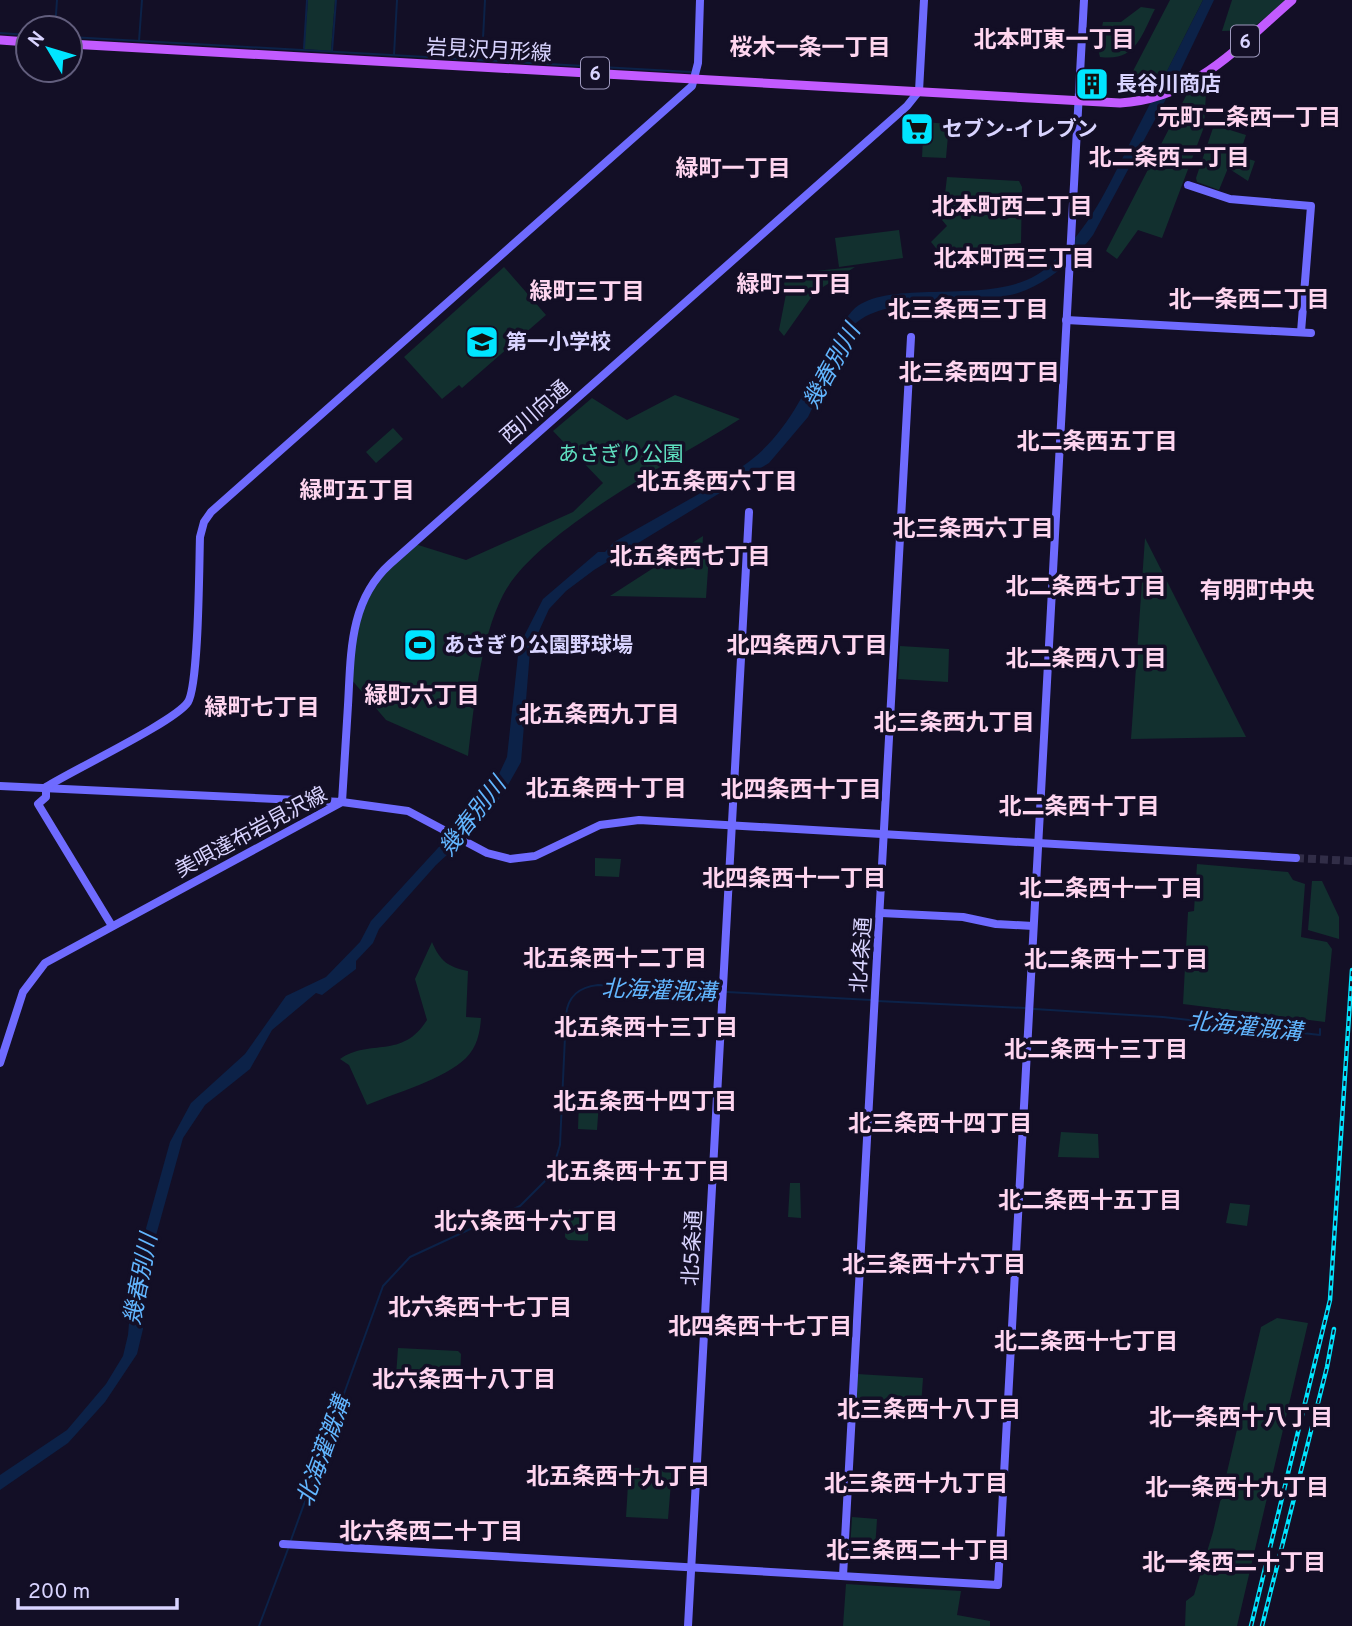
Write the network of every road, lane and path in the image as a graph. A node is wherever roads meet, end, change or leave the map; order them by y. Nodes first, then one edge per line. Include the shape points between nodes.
1 (700, 0) edge
2 (924, 0) edge
3 (1084, 0) edge
4 (1292, 0) edge
5 (84, 45) edge
6 (697, 78) junction
7 (919, 91) junction
8 (1079, 100) junction
9 (1188, 185) dead end
10 (1066, 320) junction
11 (1301, 332) junction
12 (1311, 333) dead end
13 (911, 337) dead end
14 (749, 512) dead end
15 (0, 786) edge
16 (46, 787) junction
17 (342, 802) junction
18 (732, 825) junction
19 (885, 834) junction
20 (1038, 843) junction
21 (1296, 858) tunnel mouth
22 (881, 913) junction
23 (112, 926) junction
24 (1033, 926) junction
25 (0, 1063) edge
26 (283, 1544) dead end
27 (692, 1566) junction
28 (844, 1576) junction
29 (688, 1626) edge

1 - 6 street
2 - 7 street
3 - 8 street
4 - 8 main road, 岩見沢月形線 / 6 via 1196,81 1162,96 1120,103
5 - 6 main road, 岩見沢月形線 / 6
6 - 7 main road, 岩見沢月形線 / 6
6 - 16 street via 211,512 201,532 190,699 165,720
7 - 8 main road, 岩見沢月形線 / 6
7 - 17 street, 西川向通 via 900,113 378,575 362,602 353,633
8 - 10 street
9 - 11 street via 1230,199 1311,206
10 - 11 street
10 - 20 street
11 - 12 street
13 - 19 street, 北4条通
14 - 18 street, 北5条通
15 - 16 street
16 - 17 street
16 - 23 street via 46,797 38,808
17 - 18 street, 美唄達布岩見沢線 via 396,808 499,857 522,859 612,822
17 - 23 street, 美唄達布岩見沢線
18 - 19 street, 美唄達布岩見沢線
18 - 27 street, 北5条通
19 - 20 street, 美唄達布岩見沢線
19 - 22 street, 北4条通
20 - 21 street, 美唄達布岩見沢線
20 - 24 street
22 - 24 street
22 - 28 street, 北4条通
23 - 25 street, 美唄達布岩見沢線 via 50,959 36,972 20,999
24 - 28 street via 998,1585
26 - 27 street
27 - 28 street
27 - 29 street, 北5条通

